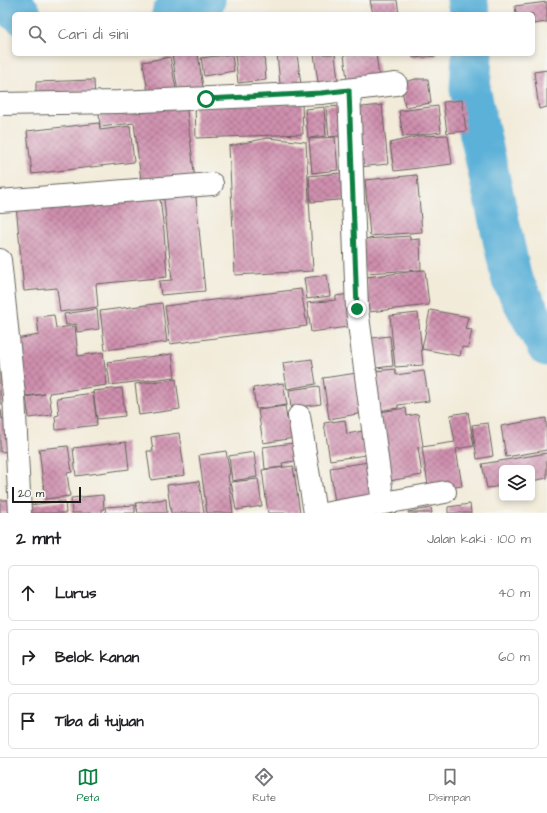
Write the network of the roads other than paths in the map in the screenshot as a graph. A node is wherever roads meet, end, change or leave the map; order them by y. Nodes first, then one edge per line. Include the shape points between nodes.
1 (396, 84) dead end
2 (349, 90) junction
3 (0, 104) edge
4 (212, 184) dead end
5 (0, 201) edge
6 (0, 260) edge
7 (299, 416) dead end
8 (445, 492) dead end
9 (383, 503) junction
10 (20, 513) edge
11 (315, 513) edge
12 (329, 513) edge

1 - 2 street
2 - 3 street via 206,99
2 - 9 street via 357,309
4 - 5 street
6 - 10 street via 14,395
7 - 11 street
8 - 9 street
9 - 12 street

